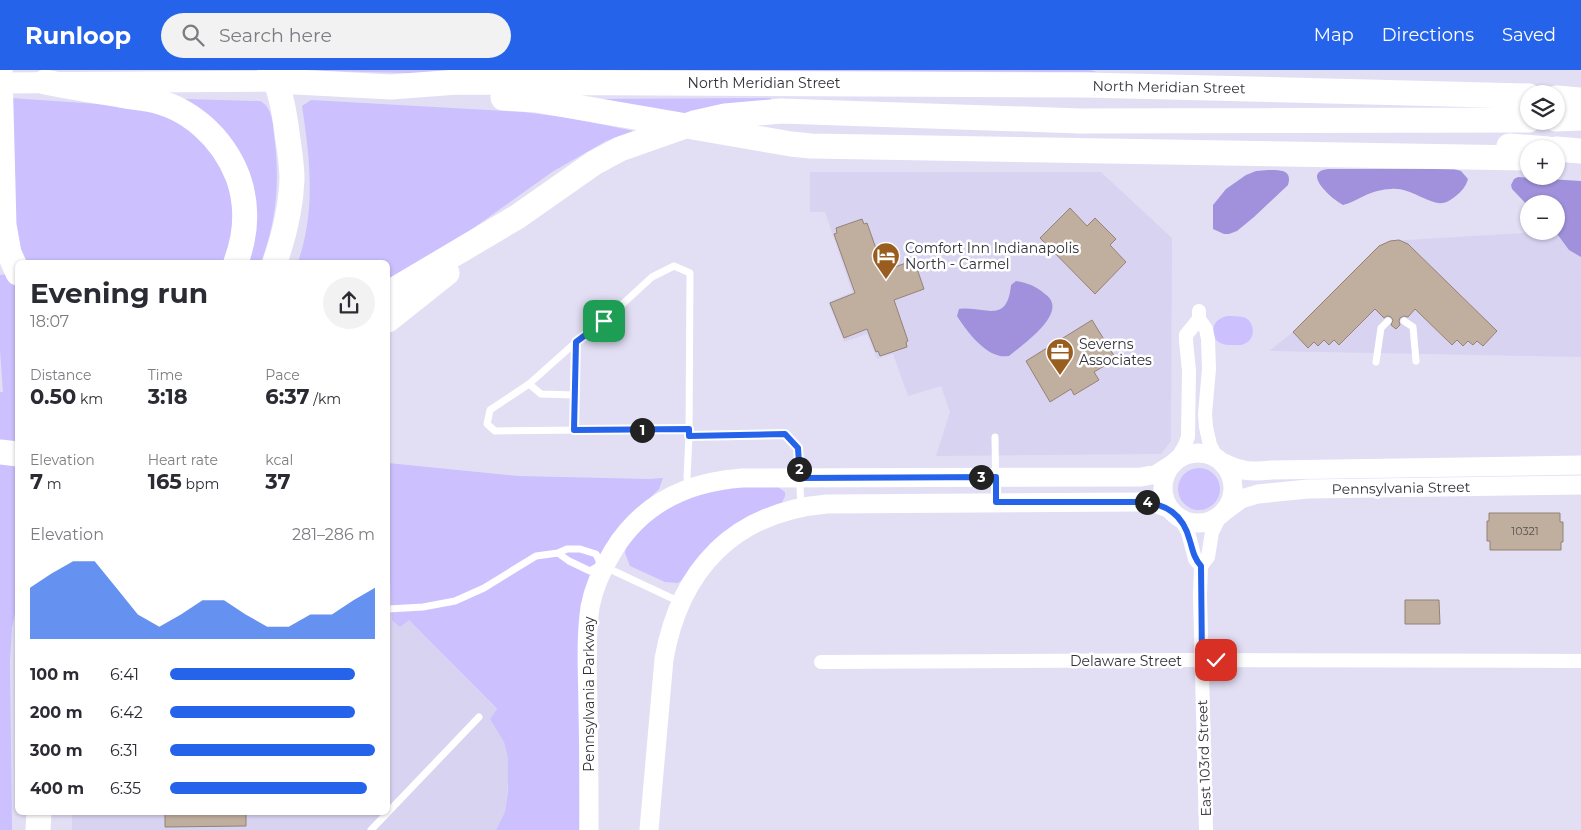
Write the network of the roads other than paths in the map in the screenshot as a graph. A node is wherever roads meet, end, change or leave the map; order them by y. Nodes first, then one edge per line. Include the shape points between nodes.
1 (0, 70) edge
2 (273, 76) edge
3 (45, 82) junction
4 (0, 83) edge
5 (391, 87) junction
6 (1520, 96) edge
7 (1565, 99) edge
8 (1581, 100) edge
9 (1581, 118) edge
10 (1565, 119) edge
11 (1520, 120) edge
12 (1, 121) edge
13 (1080, 121) junction
14 (1520, 148) edge
15 (1565, 150) edge
16 (1581, 151) edge
17 (1520, 158) edge
18 (1565, 159) edge
19 (1581, 159) edge
20 (517, 217) junction
21 (237, 260) edge
22 (276, 260) edge
23 (15, 266) edge
24 (390, 293) edge
25 (390, 318) edge
26 (1388, 321) dead end
27 (1404, 321) dead end
28 (576, 342) junction
29 (1416, 361) dead end
30 (1376, 362) dead end
31 (529, 384) junction
32 (575, 395) junction
33 (574, 430) junction
34 (689, 433) junction
35 (995, 437) dead end
36 (0, 452) edge
37 (15, 454) edge
38 (1220, 461) junction
39 (1173, 463) junction
40 (1581, 465) edge
41 (996, 477) junction
42 (800, 478) junction
43 (1581, 485) edge
44 (688, 488) junction
45 (996, 502) junction
46 (801, 507) junction
47 (1223, 513) junction
48 (1175, 514) junction
49 (558, 553) junction
50 (602, 566) junction
51 (1201, 566) junction
52 (680, 602) junction
53 (390, 609) edge
54 (1202, 660) junction
55 (1581, 661) edge
56 (821, 662) dead end
57 (479, 717) dead end
58 (390, 810) edge
59 (23, 815) edge
60 (38, 815) edge
61 (385, 815) edge
62 (24, 830) edge
63 (38, 830) edge
64 (371, 830) edge
65 (589, 830) edge
66 (649, 830) edge
67 (1206, 830) edge

1 - 12 highway
2 - 3 main road, North Meridian Street
2 - 5 highway, North Meridian Street
2 - 22 highway via 281,97 292,179 286,226
3 - 4 main road, North Meridian Street
3 - 21 highway via 148,99 181,111 206,129 222,146 240,183 245,225
5 - 6 highway, North Meridian Street via 457,82 1086,85
5 - 17 highway via 536,100 811,146
7 - 8 highway
9 - 10 highway
11 - 13 highway
12 - 23 highway via 4,225
13 - 14 highway via 1175,130
13 - 20 highway via 781,111 725,116 620,149 594,163
15 - 16 highway
18 - 19 highway
20 - 24 highway
20 - 25 highway
26 - 30 lane via 1381,328
27 - 29 lane via 1413,327
28 - 31 lane
28 - 32 lane
28 - 34 lane via 652,277 674,266 690,273
31 - 32 lane via 542,394
31 - 33 lane via 490,410 487,424 495,431
32 - 33 lane
33 - 34 lane
34 - 42 lane via 785,434 798,448
34 - 44 lane
35 - 41 lane
36 - 37 highway
38 - 39 main road via 1210,455 1195,453
38 - 39 street via 1210,445 1206,427 1209,346 1199,315 1186,335 1189,430 1185,444
38 - 40 main road, Pennsylvania Street via 1247,471
38 - 47 main road via 1231,476 1234,490
39 - 41 main road, Pennsylvania Parkway via 1157,474 1141,477
39 - 48 main road via 1165,477 1163,490
41 - 42 main road, Pennsylvania Parkway
41 - 45 lane
42 - 44 main road, Pennsylvania Parkway via 728,479
42 - 46 lane
43 - 47 main road, Pennsylvania Street via 1308,489 1249,496 1235,502
44 - 50 main road, Pennsylvania Parkway via 644,514
45 - 46 main road
45 - 48 main road via 1152,502
46 - 52 main road via 763,519 729,539 706,561
47 - 48 main road via 1212,521 1196,524
47 - 51 street, East 103rd Street via 1212,532 1208,557
48 - 51 street, East 103rd Street via 1188,532 1195,559
49 - 50 lane via 590,571
49 - 50 lane via 567,549 589,551 596,554
49 - 53 lane via 536,556 489,586 455,601
50 - 52 lane
50 - 65 main road, Pennsylvania Parkway via 593,593 588,630
51 - 54 street, East 103rd Street
52 - 66 main road via 664,659
54 - 55 street, Delaware Street
54 - 56 street, Delaware Street
54 - 67 street, East 103rd Street
57 - 58 lane
59 - 62 highway
60 - 63 highway
61 - 64 lane

